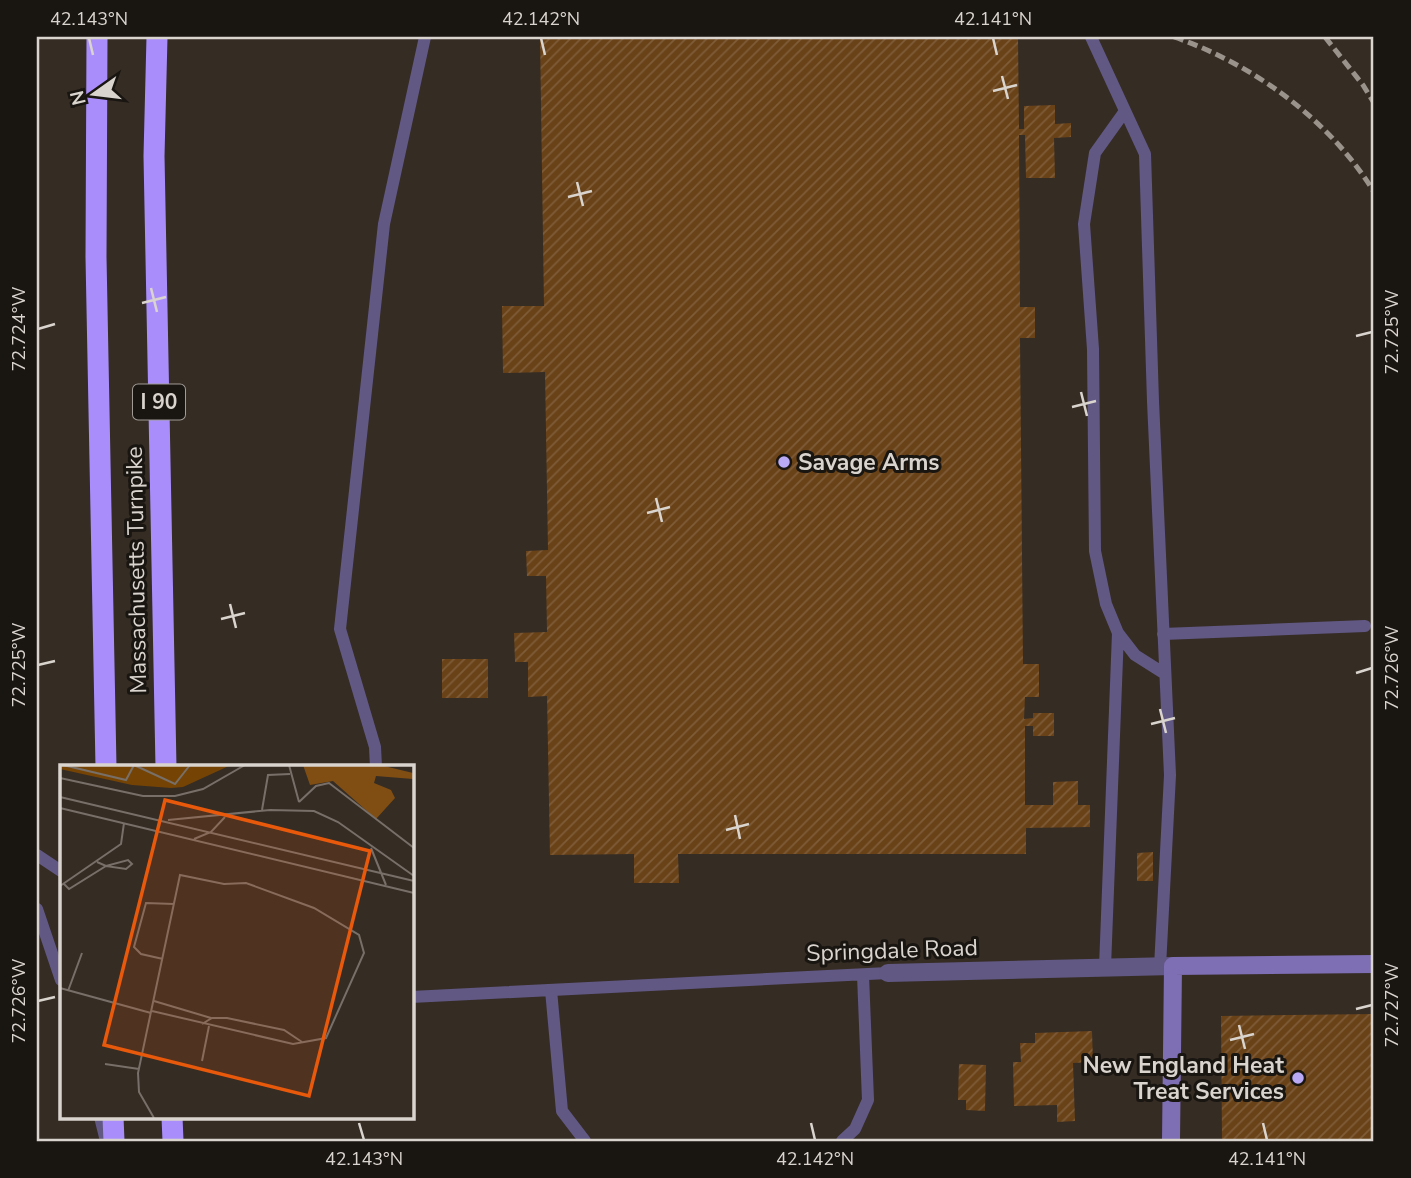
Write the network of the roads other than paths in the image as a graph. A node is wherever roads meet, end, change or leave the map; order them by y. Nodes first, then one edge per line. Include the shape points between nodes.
1 (97, 37) edge
2 (157, 37) edge
3 (425, 37) edge
4 (1091, 37) edge
5 (1125, 111) junction
6 (1364, 626) dead end
7 (1118, 633) junction
8 (1163, 634) junction
9 (1165, 674) junction
10 (106, 765) edge
11 (166, 765) edge
12 (376, 765) edge
13 (37, 855) edge
14 (60, 870) edge
15 (37, 909) edge
16 (1374, 964) edge
17 (1167, 967) junction
18 (1105, 968) junction
19 (888, 973) joint
20 (863, 975) junction
21 (60, 977) edge
22 (551, 990) junction
23 (413, 997) edge
24 (100, 1118) edge
25 (113, 1118) edge
26 (172, 1118) edge
27 (106, 1141) edge
28 (114, 1141) edge
29 (173, 1141) edge
30 (585, 1141) edge
31 (842, 1141) edge
32 (1171, 1141) edge

1 - 10 highway, Massachusetts Turnpike / I 90 via 96,257
2 - 11 highway, Massachusetts Turnpike / I 90 via 154,156
3 - 12 lane via 384,224 340,629 375,747
4 - 5 lane
5 - 7 lane via 1095,153 1084,224 1093,349 1095,551 1106,604
5 - 8 lane via 1145,154
6 - 8 lane
7 - 9 lane via 1135,655
7 - 18 lane
8 - 9 lane
9 - 17 lane via 1170,775
13 - 14 lane
15 - 21 lane
16 - 17 street, Springdale Road
17 - 18 street, Springdale Road
17 - 32 street
18 - 19 street, Springdale Road
19 - 20 lane, Springdale Road
20 - 22 lane, Springdale Road
20 - 31 lane via 868,1100 855,1129
22 - 23 lane, Springdale Road
22 - 30 lane via 562,1111
24 - 27 lane
25 - 28 highway
26 - 29 highway

